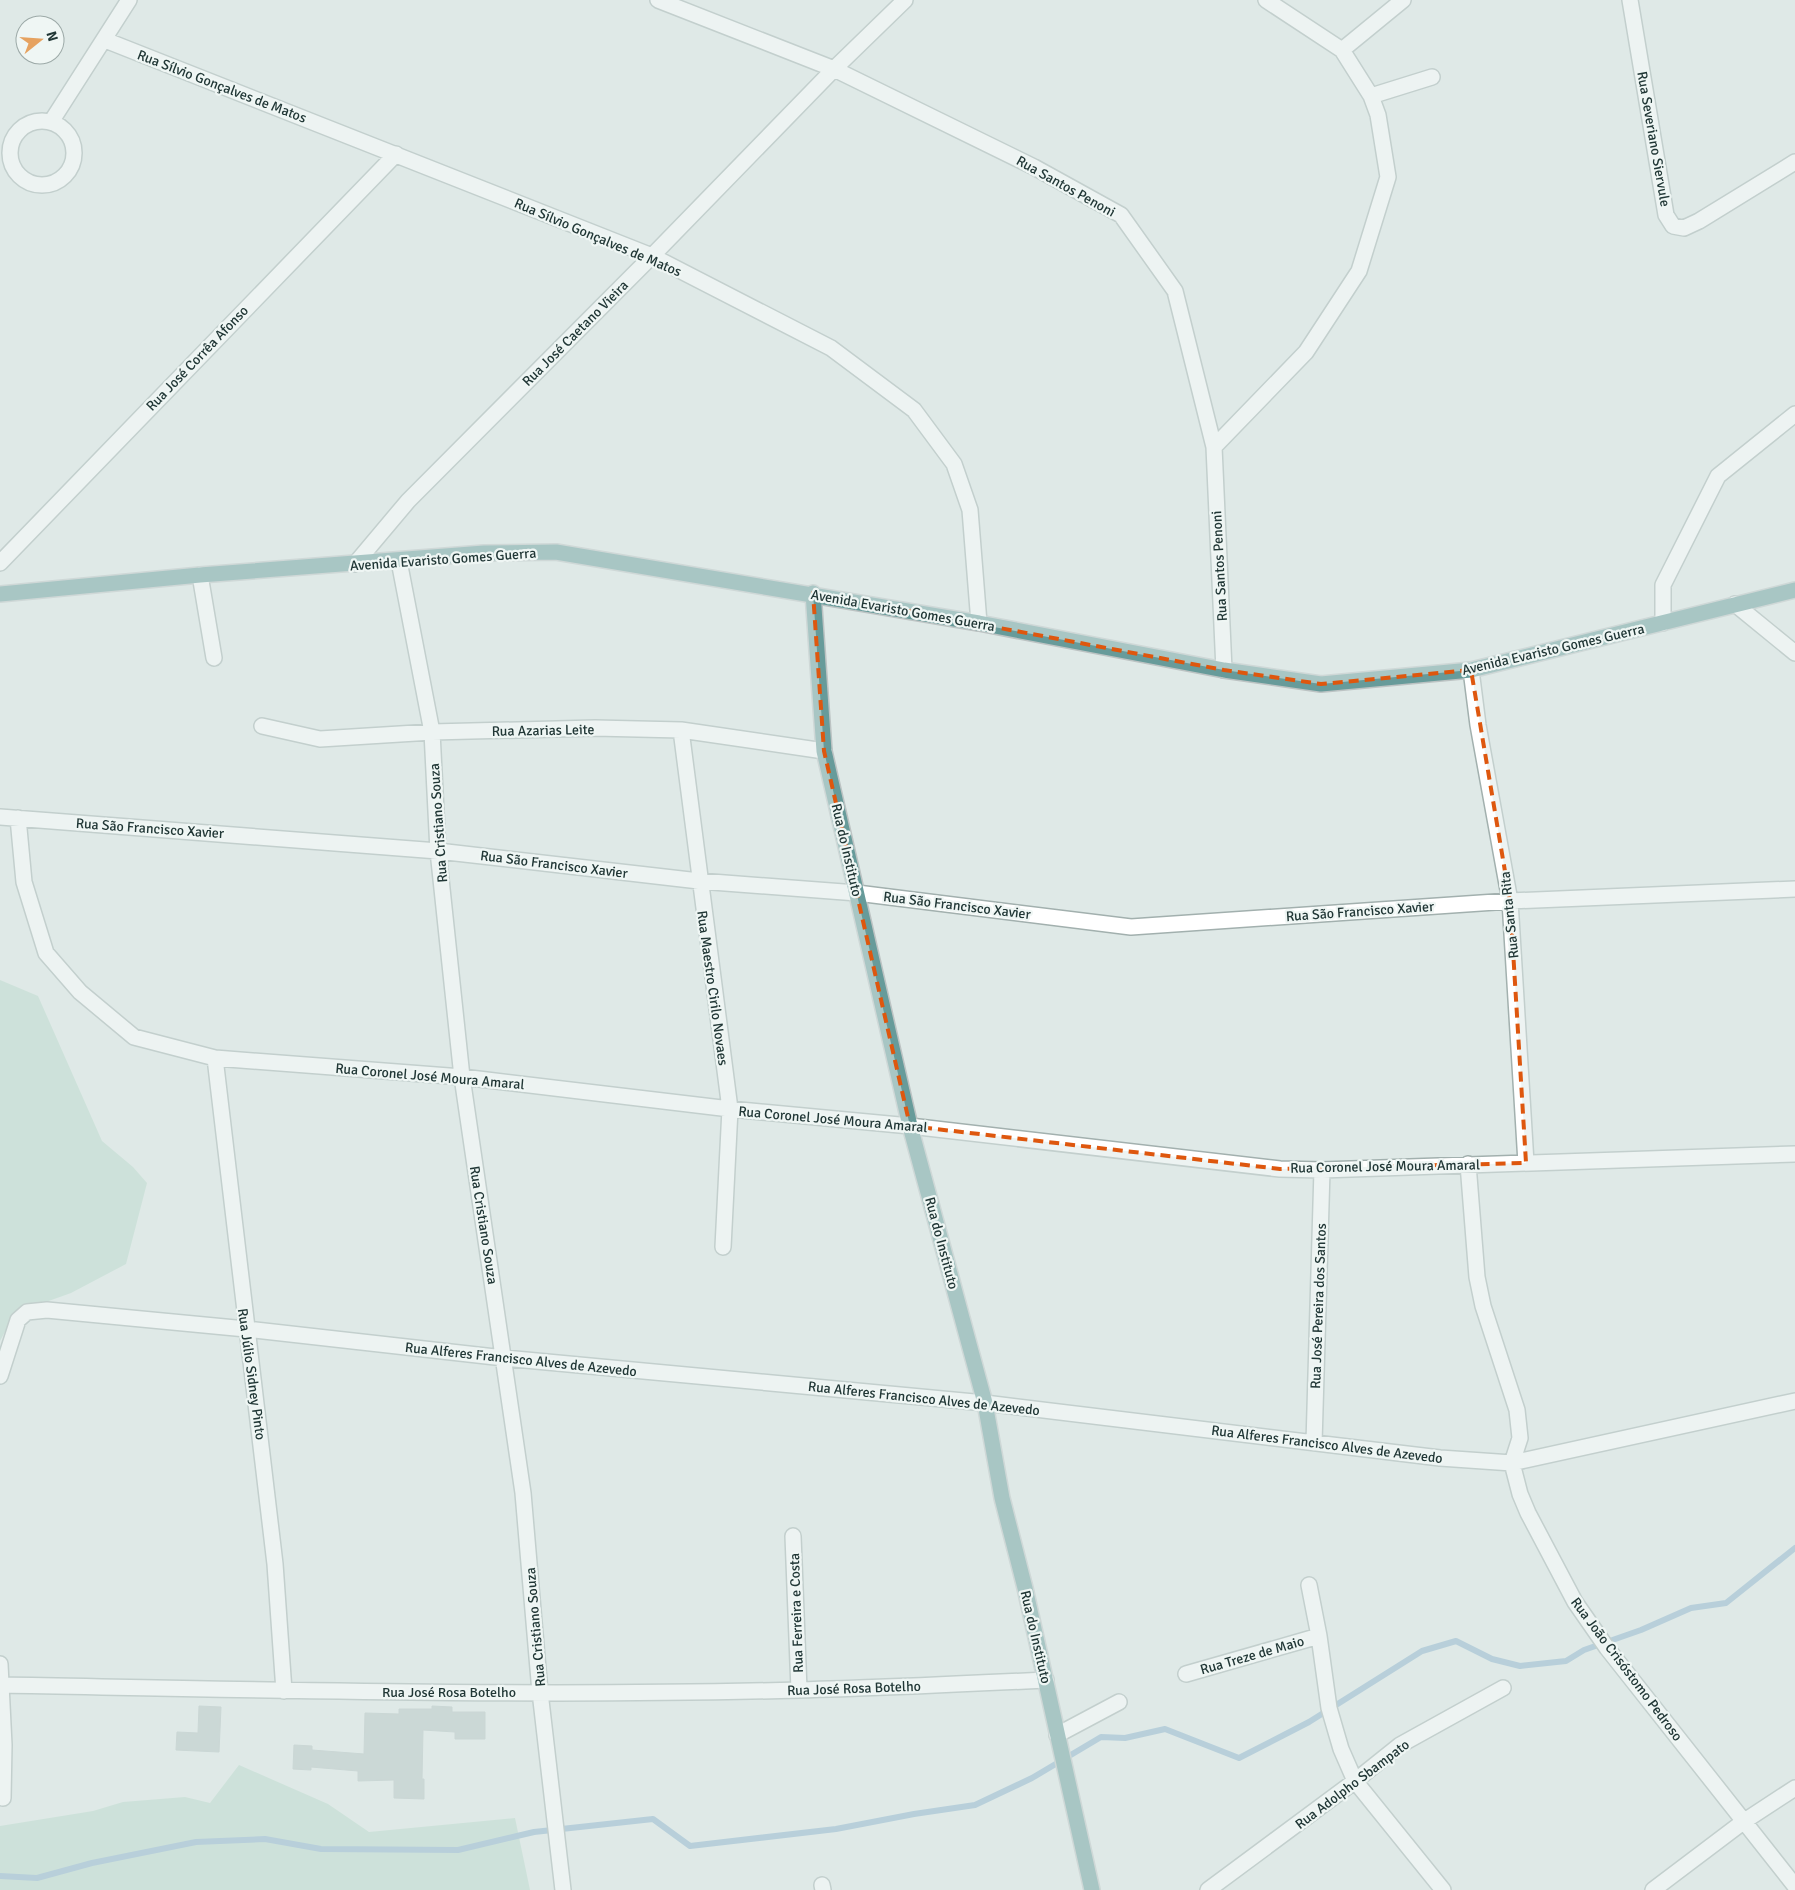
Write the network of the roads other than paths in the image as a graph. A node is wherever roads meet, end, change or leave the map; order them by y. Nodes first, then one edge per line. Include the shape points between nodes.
1 (129, 0) edge
2 (658, 0) edge
3 (905, 0) edge
4 (1266, 0) edge
5 (1403, 0) edge
6 (1630, 0) edge
7 (105, 40) junction
8 (1342, 50) junction
9 (834, 69) junction
10 (1432, 77) dead end
11 (1371, 96) junction
12 (51, 122) junction
13 (396, 154) junction
14 (1795, 162) edge
15 (652, 256) junction
16 (1795, 414) edge
17 (1214, 447) junction
18 (399, 561) junction
19 (0, 563) edge
20 (355, 564) junction
21 (200, 574) junction
22 (1795, 590) edge
23 (0, 594) edge
24 (813, 594) junction
25 (1735, 604) junction
26 (979, 623) junction
27 (1663, 623) junction
28 (1795, 654) edge
29 (214, 658) dead end
30 (1224, 670) junction
31 (1471, 670) junction
32 (262, 726) dead end
33 (682, 730) junction
34 (432, 732) junction
35 (824, 751) junction
36 (0, 817) edge
37 (18, 818) junction
38 (438, 851) junction
39 (699, 881) junction
40 (1795, 889) edge
41 (857, 893) junction
42 (1510, 901) junction
43 (215, 1058) junction
44 (462, 1077) junction
45 (730, 1109) junction
46 (910, 1126) junction
47 (1795, 1154) edge
48 (1526, 1163) junction
49 (1468, 1164) junction
50 (1322, 1170) junction
51 (723, 1247) dead end
52 (246, 1329) junction
53 (504, 1358) junction
54 (0, 1376) edge
55 (1795, 1401) edge
56 (985, 1403) junction
57 (1314, 1443) junction
58 (1512, 1463) junction
59 (793, 1536) dead end
60 (1309, 1585) dead end
61 (1319, 1636) junction
62 (0, 1664) edge
63 (1186, 1674) dead end
64 (1046, 1680) junction
65 (2, 1685) junction
66 (1503, 1688) dead end
67 (799, 1690) junction
68 (284, 1691) junction
69 (540, 1692) junction
70 (1120, 1702) dead end
71 (1057, 1735) junction
72 (1355, 1781) junction
73 (1795, 1788) edge
74 (3, 1798) dead end
75 (1743, 1822) junction
76 (1795, 1886) edge
77 (1213, 1888) edge
78 (563, 1890) edge
79 (1092, 1890) edge
80 (1444, 1890) edge
81 (1653, 1890) edge

1 - 7 street
2 - 9 street, Rua Santos Penoni
3 - 9 street, Rua José Caetano Vieira
4 - 8 street
5 - 8 street
6 - 14 street, Rua Severiano Siervule via 1666,215 1673,226 1684,228 1699,221
7 - 12 street
7 - 13 street, Rua Sílvio Gonçalves de Matos
8 - 11 street
9 - 15 street, Rua José Caetano Vieira
9 - 17 street, Rua Santos Penoni via 1034,167 1121,216 1175,291
10 - 11 street
11 - 17 street via 1378,115 1388,177 1359,271 1306,352
12 - 12 street via 31,122 22,127 11,144 10,154 17,173 35,185 56,182 72,166 73,144 68,134
13 - 15 street, Rua Sílvio Gonçalves de Matos
13 - 19 street, Rua José Corrêa Afonso
15 - 20 street, Rua José Caetano Vieira via 408,501
15 - 26 street, Rua Sílvio Gonçalves de Matos via 831,348 914,410 954,464 970,510
16 - 27 street via 1718,476 1663,585
17 - 30 street, Rua Santos Penoni
18 - 20 main road, Avenida Evaristo Gomes Guerra
18 - 24 main road, Avenida Evaristo Gomes Guerra via 484,553 556,552
18 - 34 street, Rua Cristiano Souza
20 - 21 main road, Avenida Evaristo Gomes Guerra
21 - 23 main road, Avenida Evaristo Gomes Guerra
21 - 29 street
22 - 25 main road, Avenida Evaristo Gomes Guerra
24 - 26 main road, Avenida Evaristo Gomes Guerra
24 - 35 main road, Rua do Instituto
25 - 27 main road, Avenida Evaristo Gomes Guerra
25 - 28 street
26 - 30 main road, Avenida Evaristo Gomes Guerra
27 - 31 main road, Avenida Evaristo Gomes Guerra
30 - 31 main road, Avenida Evaristo Gomes Guerra via 1321,684
31 - 42 street, Rua Santa Rita
32 - 34 street, Rua Azarias Leite via 320,739
33 - 34 street, Rua Azarias Leite via 595,728
33 - 35 street, Rua Azarias Leite
33 - 39 street, Rua Maestro Cirilo Novaes
34 - 38 street, Rua Cristiano Souza
35 - 41 main road, Rua do Instituto
36 - 37 street, Rua São Francisco Xavier
37 - 38 street, Rua São Francisco Xavier
37 - 43 street, Rua Coronel José Moura Amaral via 24,882 46,953 80,992 134,1037
38 - 39 street, Rua São Francisco Xavier
38 - 44 street, Rua Cristiano Souza
39 - 41 street, Rua São Francisco Xavier
39 - 45 street, Rua Maestro Cirilo Novaes
40 - 42 street, Rua São Francisco Xavier
41 - 42 street, Rua São Francisco Xavier via 1131,927
41 - 46 main road, Rua do Instituto
42 - 48 street, Rua Santa Rita
43 - 44 street, Rua Coronel José Moura Amaral
43 - 52 street, Rua Júlio Sidney Pinto
44 - 45 street, Rua Coronel José Moura Amaral
44 - 53 street, Rua Cristiano Souza
45 - 46 street, Rua Coronel José Moura Amaral
45 - 51 street, Rua Maestro Cirilo Novaes
46 - 50 street, Rua Coronel José Moura Amaral via 1280,1169
46 - 56 main road, Rua do Instituto
47 - 48 street, Rua Coronel José Moura Amaral
48 - 49 street, Rua Coronel José Moura Amaral
49 - 50 street, Rua Coronel José Moura Amaral
49 - 58 street via 1477,1277 1520,1425 1520,1438
50 - 57 street, Rua José Pereira dos Santos
52 - 53 street, Rua Alferes Francisco Alves de Azevedo
52 - 54 street, Rua Alferes Francisco Alves de Azevedo via 48,1310 28,1312 18,1320
52 - 68 street, Rua Júlio Sidney Pinto via 275,1564
53 - 56 street, Rua Alferes Francisco Alves de Azevedo
53 - 69 street, Rua Cristiano Souza via 524,1502
55 - 58 street, Rua Alferes Francisco Alves de Azevedo
56 - 57 street, Rua Alferes Francisco Alves de Azevedo
56 - 64 main road, Rua do Instituto via 1002,1498
57 - 58 street, Rua Alferes Francisco Alves de Azevedo
58 - 75 street, Rua João Crisóstomo Pedroso via 1528,1513 1575,1602
59 - 67 street, Rua Ferreira e Costa
60 - 61 street, Rua Treze de Maio
61 - 63 street, Rua Treze de Maio
61 - 72 street, Rua Treze de Maio via 1331,1718
62 - 65 street
64 - 67 street, Rua José Rosa Botelho
64 - 71 main road, Rua do Instituto
65 - 68 street, Rua José Rosa Botelho
65 - 74 street
66 - 72 street, Rua Adolpho Sbampato via 1400,1744
67 - 69 street, Rua José Rosa Botelho
68 - 69 street, Rua José Rosa Botelho
69 - 78 street, Rua Cristiano Souza
70 - 71 street
71 - 79 main road, Rua do Instituto
72 - 77 street, Rua Adolpho Sbampato
72 - 80 street, Rua Treze de Maio
73 - 75 street
75 - 76 street, Rua João Crisóstomo Pedroso
75 - 81 street

